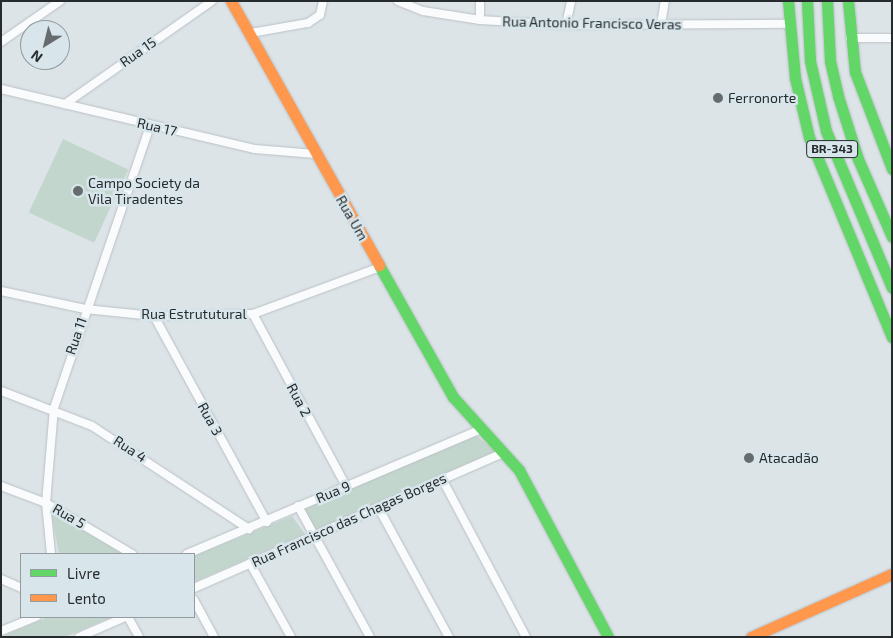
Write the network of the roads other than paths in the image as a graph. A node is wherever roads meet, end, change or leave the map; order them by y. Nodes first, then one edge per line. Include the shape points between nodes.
1 (60, 1) edge
2 (212, 1) edge
3 (231, 1) edge
4 (323, 1) edge
5 (398, 1) edge
6 (480, 1) edge
7 (570, 1) edge
8 (665, 1) edge
9 (788, 1) edge
10 (807, 1) edge
11 (827, 1) edge
12 (848, 1) edge
13 (480, 20) junction
14 (789, 24) junction
15 (566, 25) junction
16 (661, 25) junction
17 (251, 33) junction
18 (850, 38) junction
19 (892, 38) edge
20 (1, 42) edge
21 (1, 89) edge
22 (65, 104) junction
23 (150, 126) junction
24 (886, 146) edge
25 (315, 154) junction
26 (892, 169) edge
27 (892, 237) edge
28 (380, 267) junction
29 (892, 288) edge
30 (1, 292) edge
31 (85, 309) junction
32 (253, 314) junction
33 (154, 316) junction
34 (892, 337) edge
35 (1, 391) edge
36 (54, 408) junction
37 (479, 430) junction
38 (504, 452) junction
39 (442, 479) junction
40 (1, 486) edge
41 (346, 486) junction
42 (46, 503) junction
43 (298, 506) junction
44 (378, 507) junction
45 (267, 522) junction
46 (249, 528) junction
47 (314, 535) junction
48 (51, 553) edge
49 (130, 553) edge
50 (189, 553) edge
51 (250, 563) junction
52 (892, 574) edge
53 (1, 579) edge
54 (20, 588) edge
55 (195, 588) edge
56 (195, 602) edge
57 (34, 618) edge
58 (125, 618) edge
59 (128, 618) edge
60 (1, 631) edge
61 (767, 634) edge
62 (79, 637) edge
63 (139, 637) edge
64 (214, 637) edge
65 (291, 637) edge
66 (370, 637) edge
67 (450, 637) edge
68 (526, 637) edge
69 (608, 637) edge
70 (750, 637) edge

1 - 20 street
2 - 22 street, Rua 15
3 - 17 main road, Rua Um
4 - 17 street via 320,15 308,24
5 - 13 street, Rua Antonio Francisco Veras via 423,11
6 - 13 street
7 - 15 street
8 - 16 street
9 - 14 main road
10 - 29 main road, BR-343 via 810,61 826,131
11 - 27 main road, BR-343 via 830,61 838,96 858,159
12 - 18 main road
13 - 15 street, Rua Antonio Francisco Veras
14 - 16 street, Rua Antonio Francisco Veras
14 - 34 main road via 794,78 809,137
15 - 16 street, Rua Antonio Francisco Veras
17 - 25 main road, Rua Um
18 - 19 street
18 - 24 main road via 856,72
21 - 22 street, Rua 17
22 - 23 street, Rua 17
23 - 25 street, Rua 17 via 255,149
23 - 31 street, Rua 11
24 - 26 main road
25 - 28 main road, Rua Um
28 - 32 street, Rua Estrututural
28 - 37 main road, Rua Um via 453,397
30 - 31 street, Rua Estrututural
31 - 33 street, Rua Estrututural
31 - 36 street, Rua 11
32 - 33 street, Rua Estrututural
32 - 41 street, Rua 2
33 - 45 street, Rua 3
35 - 36 street, Rua 4
36 - 42 street, Rua 11
36 - 46 street, Rua 4 via 132,449
37 - 38 main road, Rua Um
37 - 41 street, Rua 9
38 - 39 street, Rua Francisco das Chagas Borges
38 - 69 main road, Rua Um via 519,470
39 - 44 street, Rua Francisco das Chagas Borges
39 - 68 street
40 - 42 street, Rua 5
41 - 43 street, Rua 9
42 - 48 street, Rua 11
42 - 49 street, Rua 5
43 - 45 street, Rua 9
43 - 47 street
44 - 47 street, Rua Francisco das Chagas Borges
44 - 67 street
45 - 46 street, Rua 9
46 - 50 street, Rua 9
47 - 51 street, Rua Francisco das Chagas Borges
47 - 66 street
51 - 55 street, Rua Francisco das Chagas Borges
51 - 65 street
52 - 61 main road
53 - 54 street
56 - 64 street
57 - 60 street
58 - 62 street
59 - 63 street
61 - 70 main road

